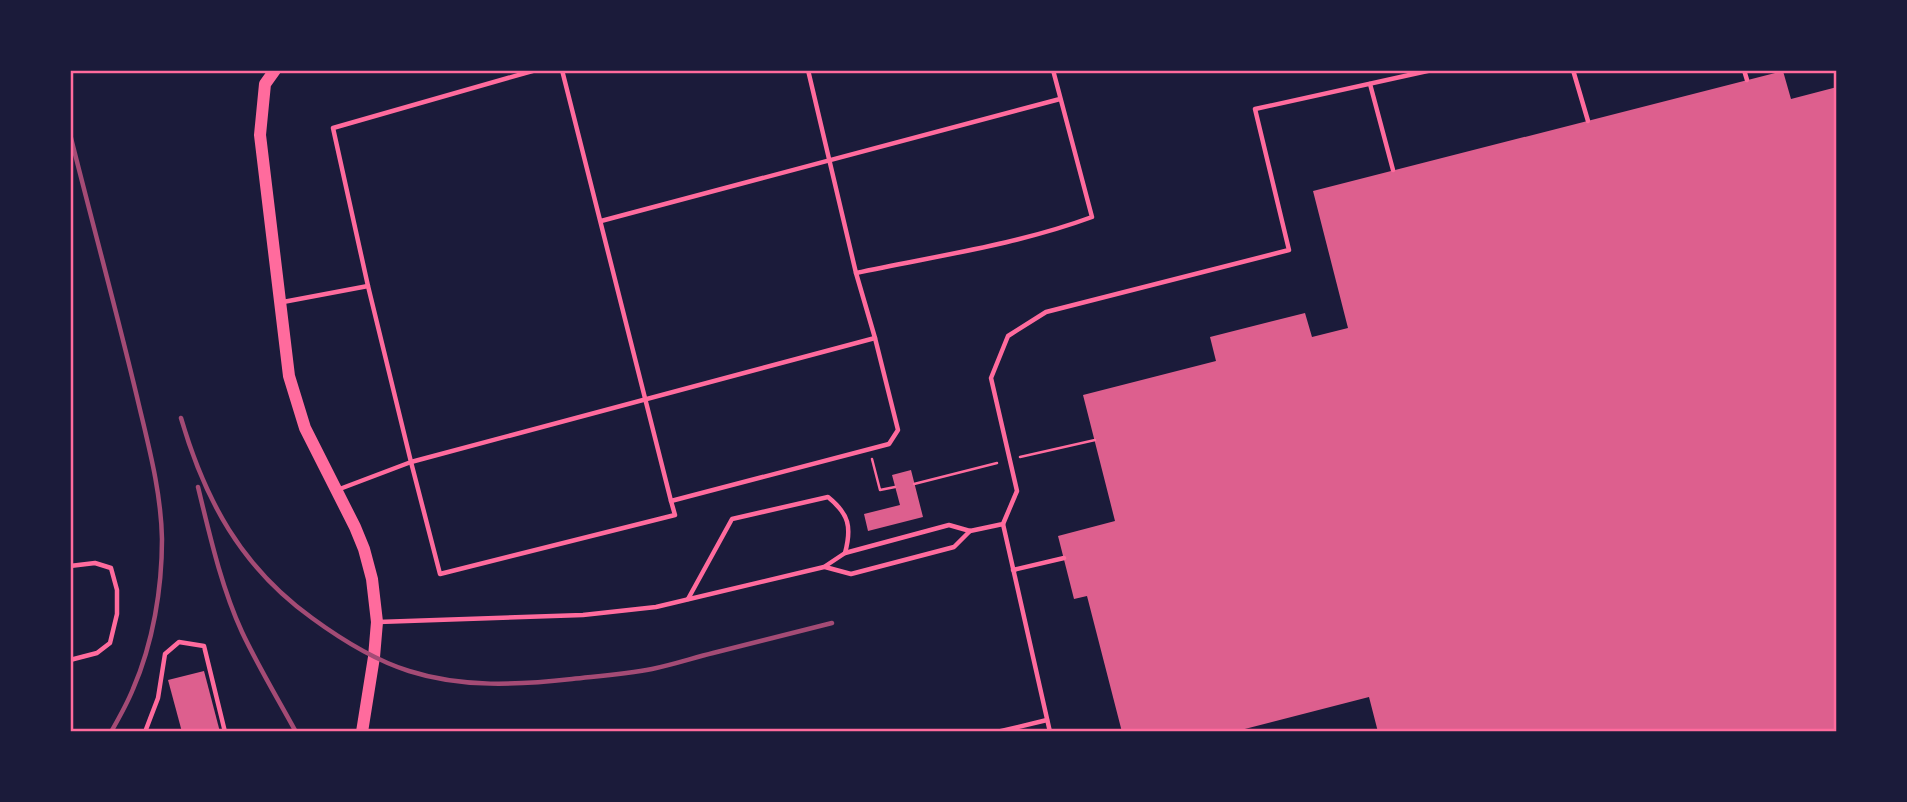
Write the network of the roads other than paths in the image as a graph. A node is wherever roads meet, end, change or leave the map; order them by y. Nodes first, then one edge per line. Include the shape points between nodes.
1 (275, 70) edge
2 (536, 70) edge
3 (562, 70) edge
4 (808, 70) edge
5 (1053, 70) edge
6 (1432, 70) edge
7 (1573, 70) edge
8 (1745, 70) edge
9 (1747, 80) dead end
10 (1370, 84) junction
11 (1060, 99) junction
12 (1588, 121) dead end
13 (831, 160) junction
14 (1393, 170) dead end
15 (601, 221) junction
16 (856, 273) junction
17 (368, 286) junction
18 (280, 303) junction
19 (875, 338) junction
20 (646, 399) junction
21 (411, 462) junction
22 (337, 491) junction
23 (671, 501) junction
24 (1003, 524) junction
25 (970, 531) junction
26 (845, 553) junction
27 (1064, 558) dead end
28 (70, 566) edge
29 (824, 567) junction
30 (1013, 570) junction
31 (688, 599) junction
32 (377, 622) junction
33 (70, 660) edge
34 (1047, 720) junction
35 (145, 732) edge
36 (225, 732) edge
37 (362, 732) edge
38 (997, 732) edge
39 (1050, 732) edge

1 - 18 street via 265,84 260,135
2 - 17 lane via 334,128
3 - 15 lane
4 - 13 lane
5 - 11 lane
6 - 10 lane
7 - 12 lane
8 - 9 lane
10 - 14 lane
10 - 24 lane via 1255,110 1289,250 1046,312 1008,336 991,378 1017,491
11 - 13 lane
11 - 16 lane via 1092,216 1059,229
13 - 15 lane
13 - 16 lane
15 - 20 lane
16 - 19 lane
17 - 18 lane
17 - 21 lane
18 - 22 street via 289,376 305,428
19 - 20 lane
19 - 23 lane via 898,430 889,444
20 - 21 lane
20 - 23 lane
21 - 22 lane
21 - 23 lane via 440,574 675,515
22 - 32 street via 364,549
24 - 25 lane
24 - 30 lane
25 - 26 lane via 949,525
25 - 29 lane via 954,547 851,574
26 - 29 lane
26 - 31 lane via 848,522 841,507 828,497 732,519
27 - 30 lane
28 - 33 lane via 95,563 111,568 117,614 110,643 97,653
29 - 31 lane
30 - 34 lane
31 - 32 lane via 583,615
32 - 37 street
34 - 38 lane
34 - 39 lane
35 - 36 lane via 158,698 164,654 179,642 204,646

